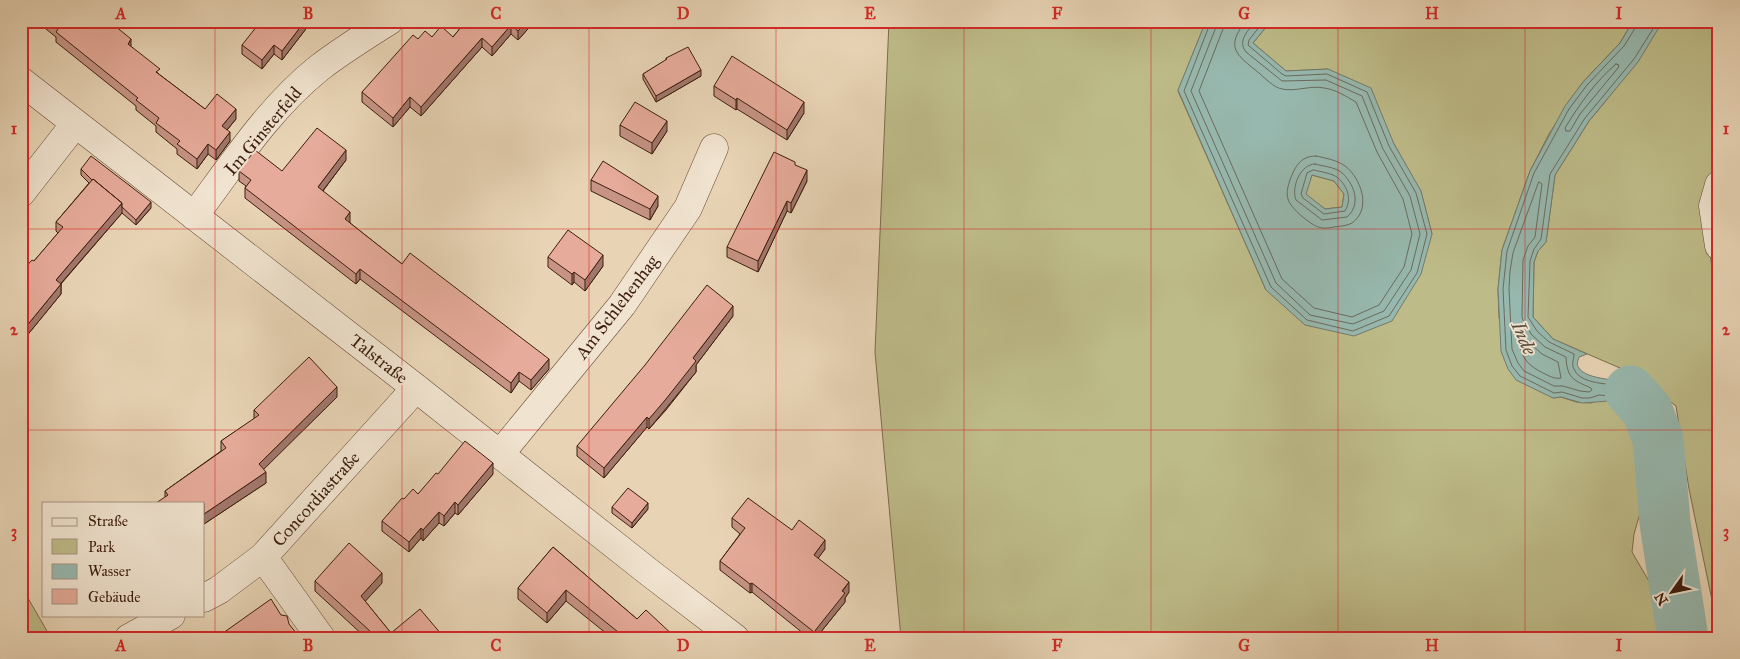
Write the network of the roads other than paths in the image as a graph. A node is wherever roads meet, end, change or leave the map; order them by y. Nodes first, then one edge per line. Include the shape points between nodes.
1 (389, 21) edge
2 (21, 81) edge
3 (75, 124) junction
4 (714, 148) dead end
5 (1719, 185) edge
6 (21, 193) edge
7 (194, 216) junction
8 (1719, 246) edge
9 (416, 388) junction
10 (500, 454) junction
11 (263, 557) junction
12 (205, 597) edge
13 (169, 616) edge
14 (129, 638) edge
15 (321, 638) edge
16 (735, 638) edge

1 - 7 street, Im Ginsterfeld via 319,68 280,105
2 - 3 street, Talstraße
3 - 6 street
3 - 7 street, Talstraße
4 - 10 street, Am Schlehenhag via 688,208 622,305
5 - 8 street via 1713,206
7 - 9 street, Talstraße
9 - 10 street, Talstraße
9 - 11 street, Concordiastraße
10 - 16 street, Talstraße
11 - 12 street, Concordiastraße
11 - 15 street
13 - 14 street

